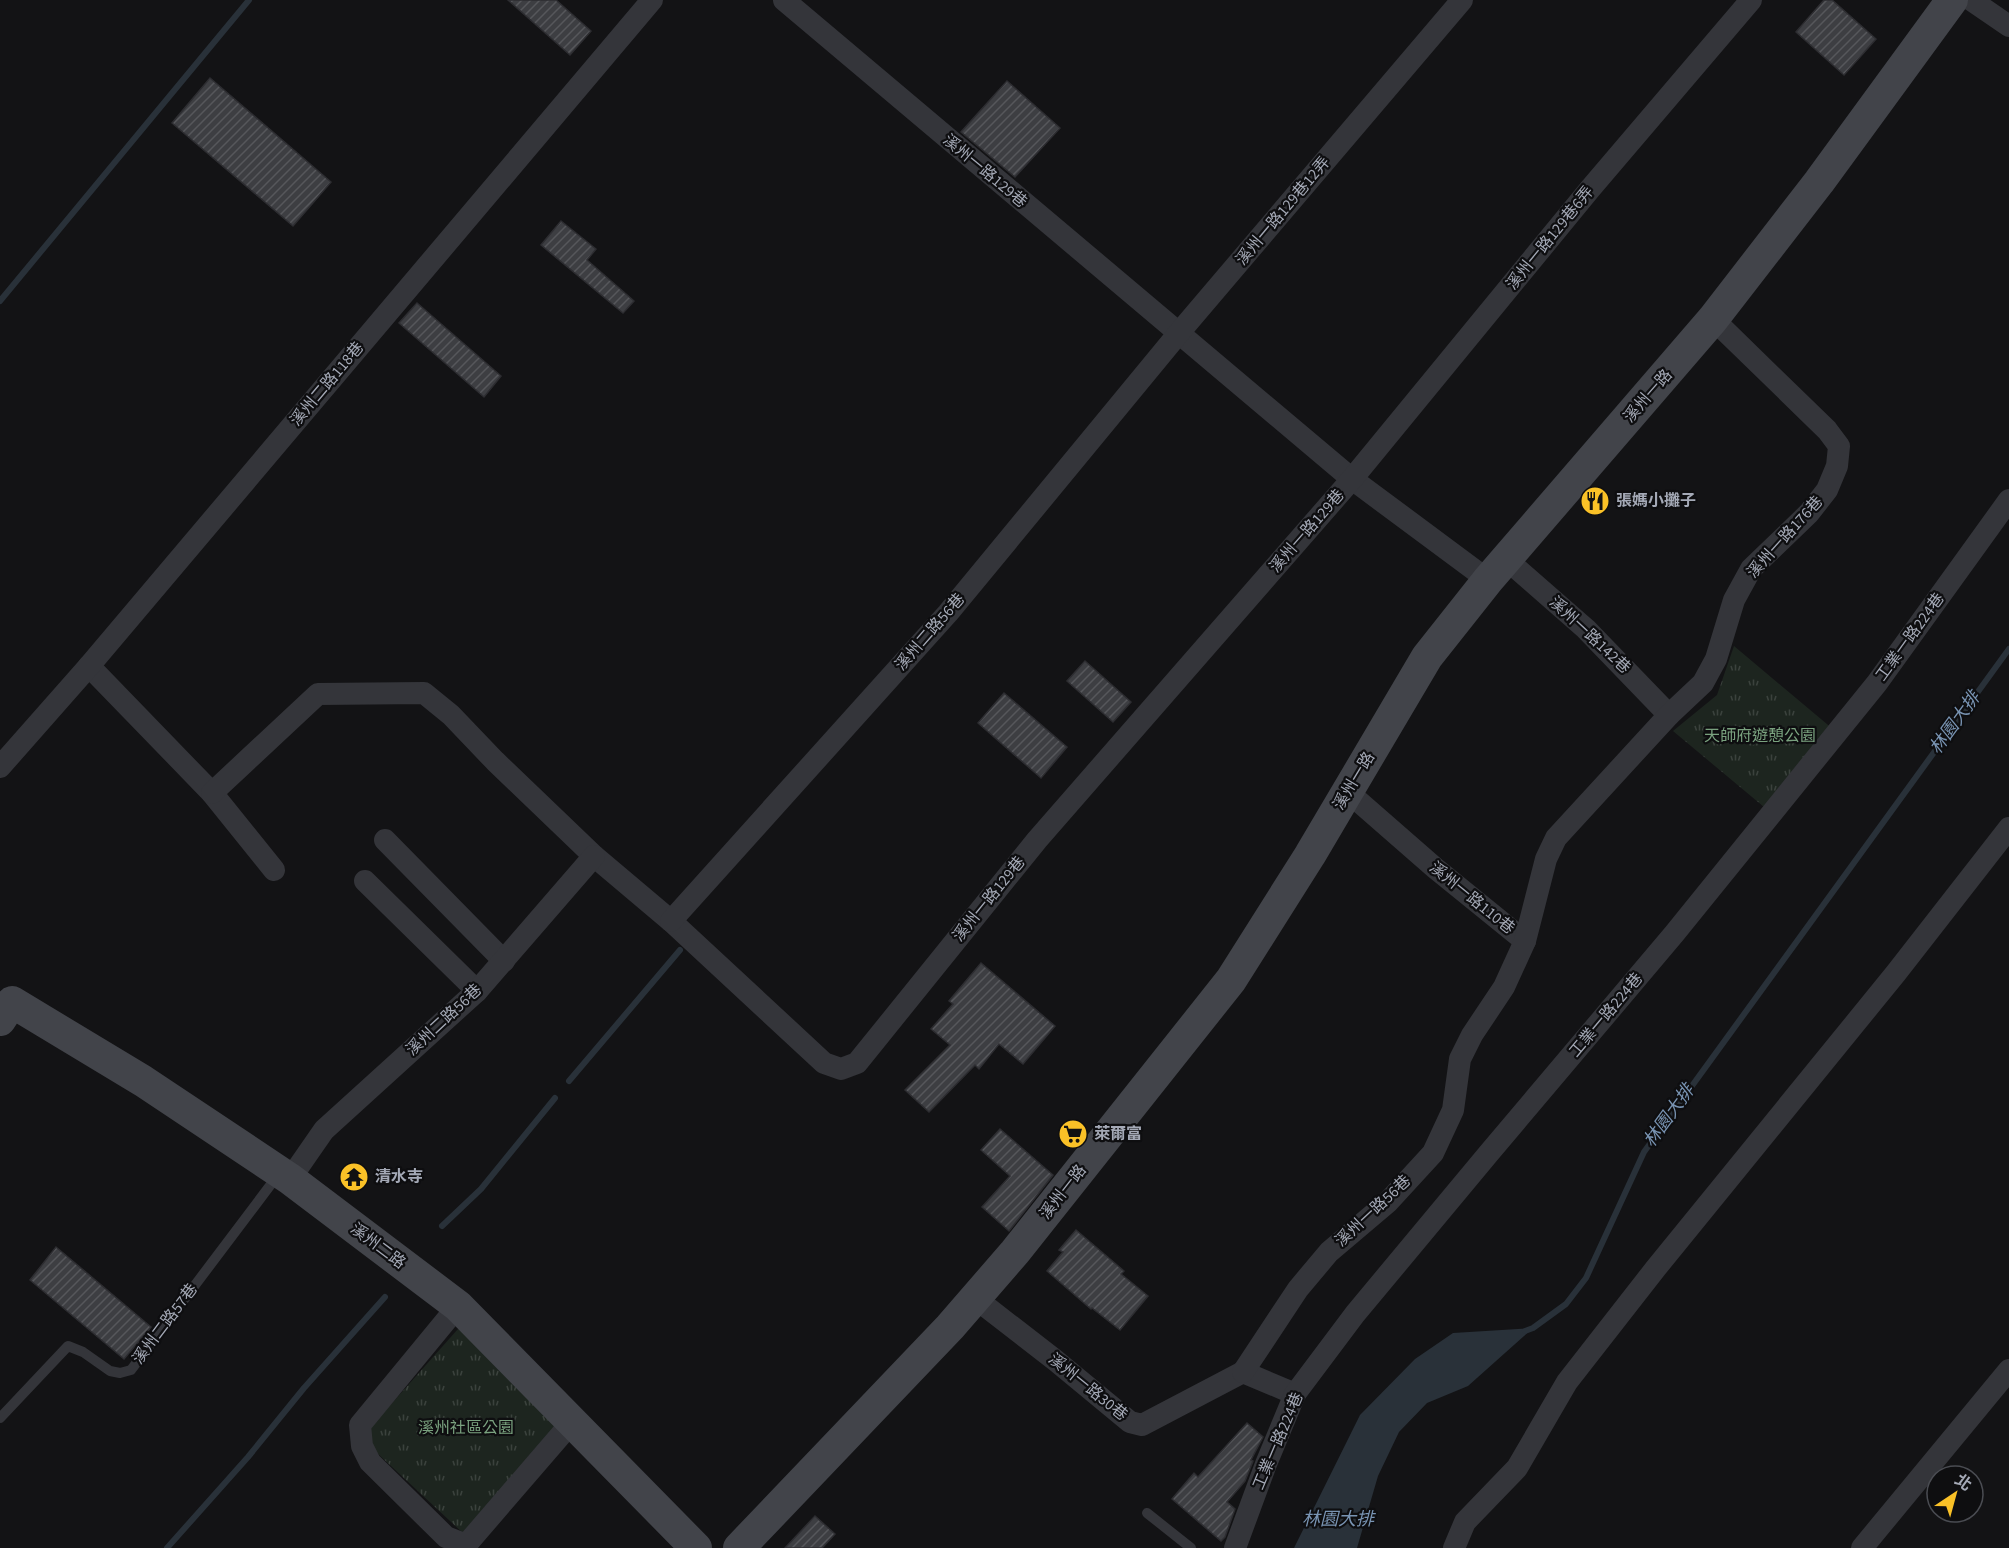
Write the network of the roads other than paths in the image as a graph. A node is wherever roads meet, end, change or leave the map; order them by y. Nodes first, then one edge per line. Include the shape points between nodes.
1 (652, 0) edge
2 (784, 0) edge
3 (1461, 0) edge
4 (1751, 0) edge
5 (1952, 0) edge
6 (1971, 0) edge
7 (2009, 26) edge
8 (1713, 319) junction
9 (1178, 334) junction
10 (1352, 479) junction
11 (2009, 500) edge
12 (1497, 569) junction
13 (89, 666) junction
14 (1669, 715) junction
15 (0, 767) edge
16 (1348, 792) junction
17 (212, 793) junction
18 (2009, 828) edge
19 (385, 840) dead end
20 (594, 856) junction
21 (274, 870) dead end
22 (365, 881) dead end
23 (671, 921) junction
24 (1525, 941) junction
25 (504, 961) junction
26 (477, 991) junction
27 (4, 1005) edge
28 (285, 1176) junction
29 (975, 1298) junction
30 (458, 1306) junction
31 (1281, 1314) joint
32 (2009, 1370) edge
33 (1243, 1372) junction
34 (1295, 1394) junction
35 (0, 1418) edge
36 (572, 1422) junction
37 (1147, 1513) dead end
38 (454, 1545) edge
39 (696, 1548) edge
40 (739, 1548) edge
41 (1191, 1548) edge
42 (1235, 1548) edge
43 (1454, 1548) edge
44 (1862, 1548) edge

1 - 13 street, 溪州二路118巷
2 - 9 street, 溪州一路129巷
3 - 9 street, 溪州一路129巷12弄
4 - 10 street, 溪州一路129巷6弄
5 - 8 street, 溪州一路
6 - 7 street
8 - 12 street, 溪州一路
8 - 14 street, 溪州一路176巷 via 1827,430 1839,447 1837,466 1827,490 1809,513 1751,569 1734,600 1716,659 1703,683
9 - 10 street, 溪州一路129巷
9 - 23 street, 溪州二路56巷 via 948,613
10 - 12 street, 溪州一路129巷
10 - 23 street, 溪州一路129巷 via 1037,840 857,1063 842,1069 824,1063
11 - 34 street, 工業一路224巷 via 1877,683 1674,934 1355,1314
12 - 14 street, 溪州一路142巷 via 1586,628
12 - 16 street, 溪州一路 via 1427,657
13 - 15 street, 溪州二路118巷
13 - 17 street
14 - 24 street, 溪州一路110巷 via 1556,838 1546,859
16 - 24 street, 溪州一路110巷
16 - 29 street, 溪州一路 via 1231,980
17 - 20 street, 溪州一路129巷 via 318,694 424,693
17 - 21 street
18 - 43 street via 1567,1382 1517,1468 1466,1522
19 - 25 street
20 - 23 street, 溪州一路129巷
20 - 25 street, 溪州二路56巷
22 - 26 street
24 - 31 street, 溪州一路56巷 via 1504,987 1460,1059 1453,1110 1433,1153 1388,1202 1329,1252
25 - 26 street, 溪州二路56巷
26 - 28 street, 溪州二路56巷 via 324,1130
27 - 28 street, 溪州二路 via 143,1081
28 - 30 street, 溪州二路
28 - 35 lane, 溪州二路57巷 via 131,1370 110,1371 68,1346
29 - 33 street, 溪州一路30巷 via 1130,1422 1142,1425
29 - 40 street, 溪州一路
30 - 36 street, 溪州二路
30 - 38 street via 360,1425 362,1446 370,1462
31 - 33 street, 溪州一路30巷
32 - 44 street
33 - 34 street
34 - 42 street, 工業一路224巷
36 - 38 street
36 - 39 street, 溪州二路
37 - 41 lane

